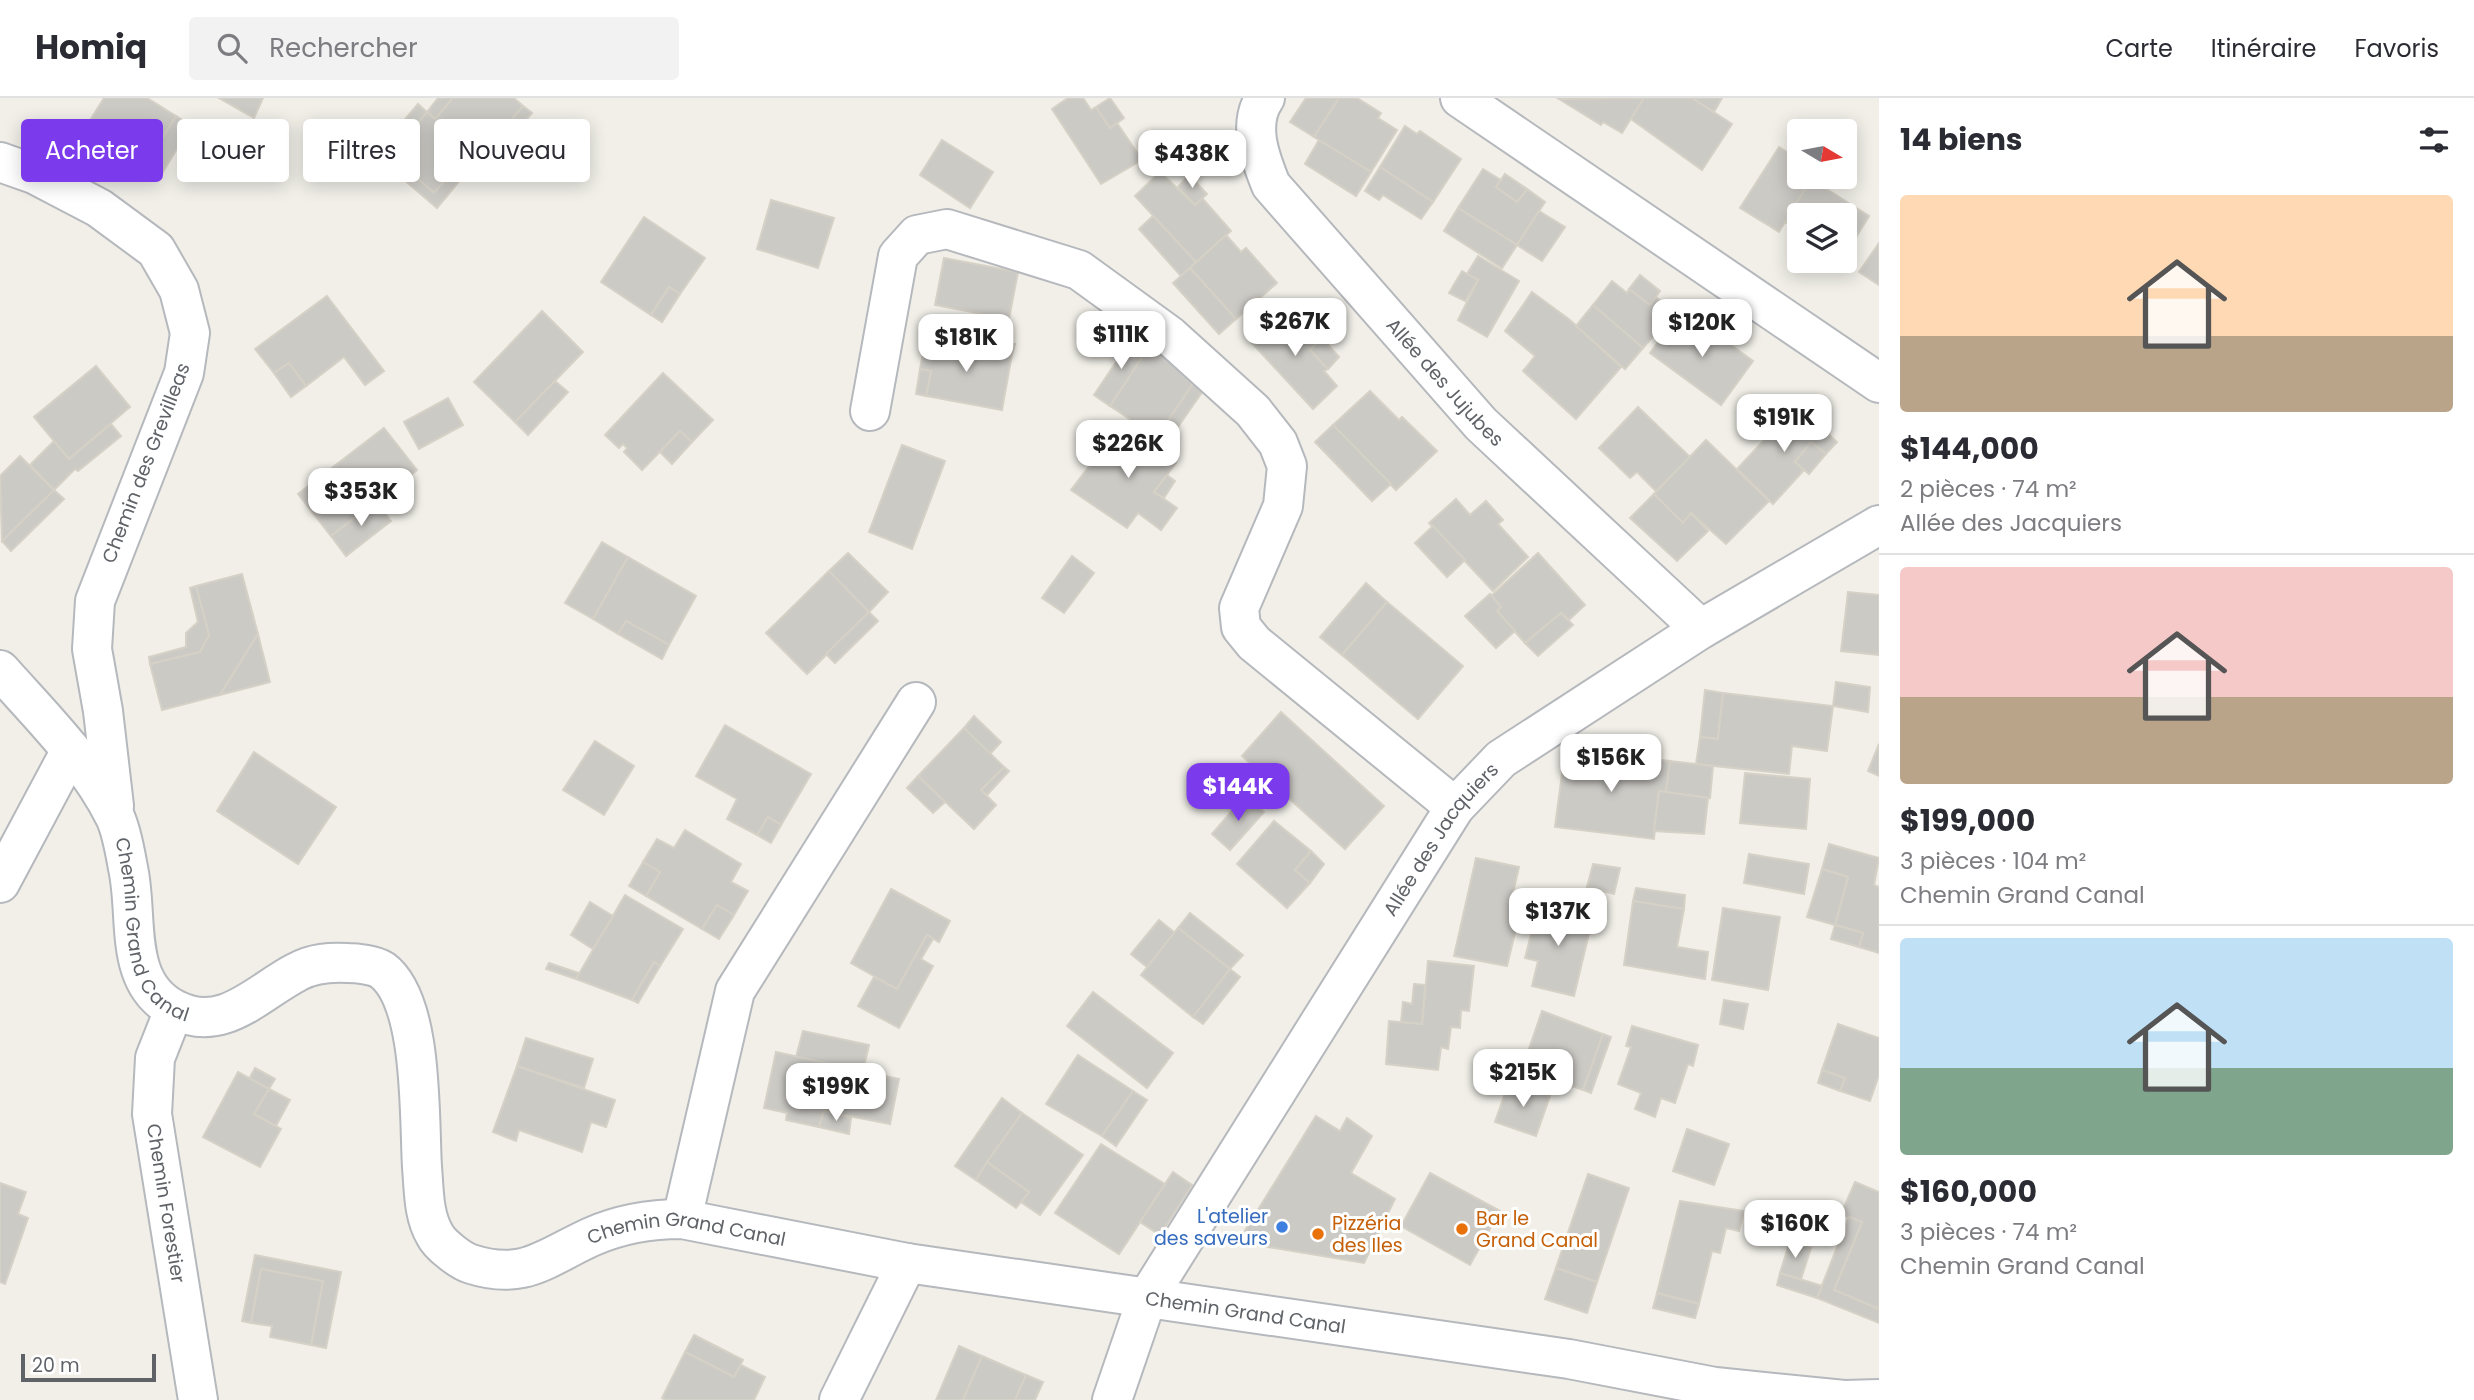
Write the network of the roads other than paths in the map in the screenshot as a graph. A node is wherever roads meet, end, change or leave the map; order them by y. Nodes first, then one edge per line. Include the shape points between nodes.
1 (1265, 98) edge
2 (1460, 98) edge
3 (0, 162) edge
4 (1879, 383) edge
5 (870, 411) dead end
6 (1879, 525) edge
7 (1700, 629) junction
8 (0, 670) edge
9 (916, 702) dead end
10 (71, 750) junction
11 (1455, 807) junction
12 (116, 819) junction
13 (0, 883) edge
14 (174, 1010) junction
15 (682, 1219) junction
16 (906, 1262) junction
17 (1147, 1298) junction
18 (1879, 1399) edge
19 (198, 1400) edge
20 (839, 1400) edge
21 (1112, 1400) edge
22 (1844, 1400) edge

1 - 7 street, Allée des Jujubes via 1258,109 1257,148 1271,186 1481,424
2 - 4 street
3 - 12 street, Chemin des Grevilleas via 99,208 156,250 179,290 190,333 184,373 95,601 92,649
5 - 11 street via 898,256 917,235 947,229 1079,270 1170,336 1253,411 1279,443 1286,466 1283,506 1246,587 1241,627 1254,643
6 - 7 street, Allée des Jacquiers
7 - 11 street, Allée des Jacquiers via 1501,759
8 - 10 street, Chemin Grand Canal
9 - 15 street via 735,991
10 - 12 street, Chemin Grand Canal
10 - 13 street
11 - 17 street, Allée des Jacquiers
12 - 14 street, Chemin Grand Canal via 129,871 137,960 149,989
14 - 15 street, Chemin Grand Canal via 193,1017 220,1016 249,1004 299,971 327,962 381,970 400,992 412,1030 425,1204 435,1237 467,1263 501,1272 530,1269 620,1226
14 - 19 street, Chemin Forestier via 155,1058 152,1114
15 - 16 street, Chemin Grand Canal
16 - 17 street, Chemin Grand Canal
16 - 20 street
17 - 21 street, Allée des Jacquiers
17 - 22 street, Chemin Grand Canal via 1569,1359 1715,1387
18 - 22 street, Chemin Grand Canal

